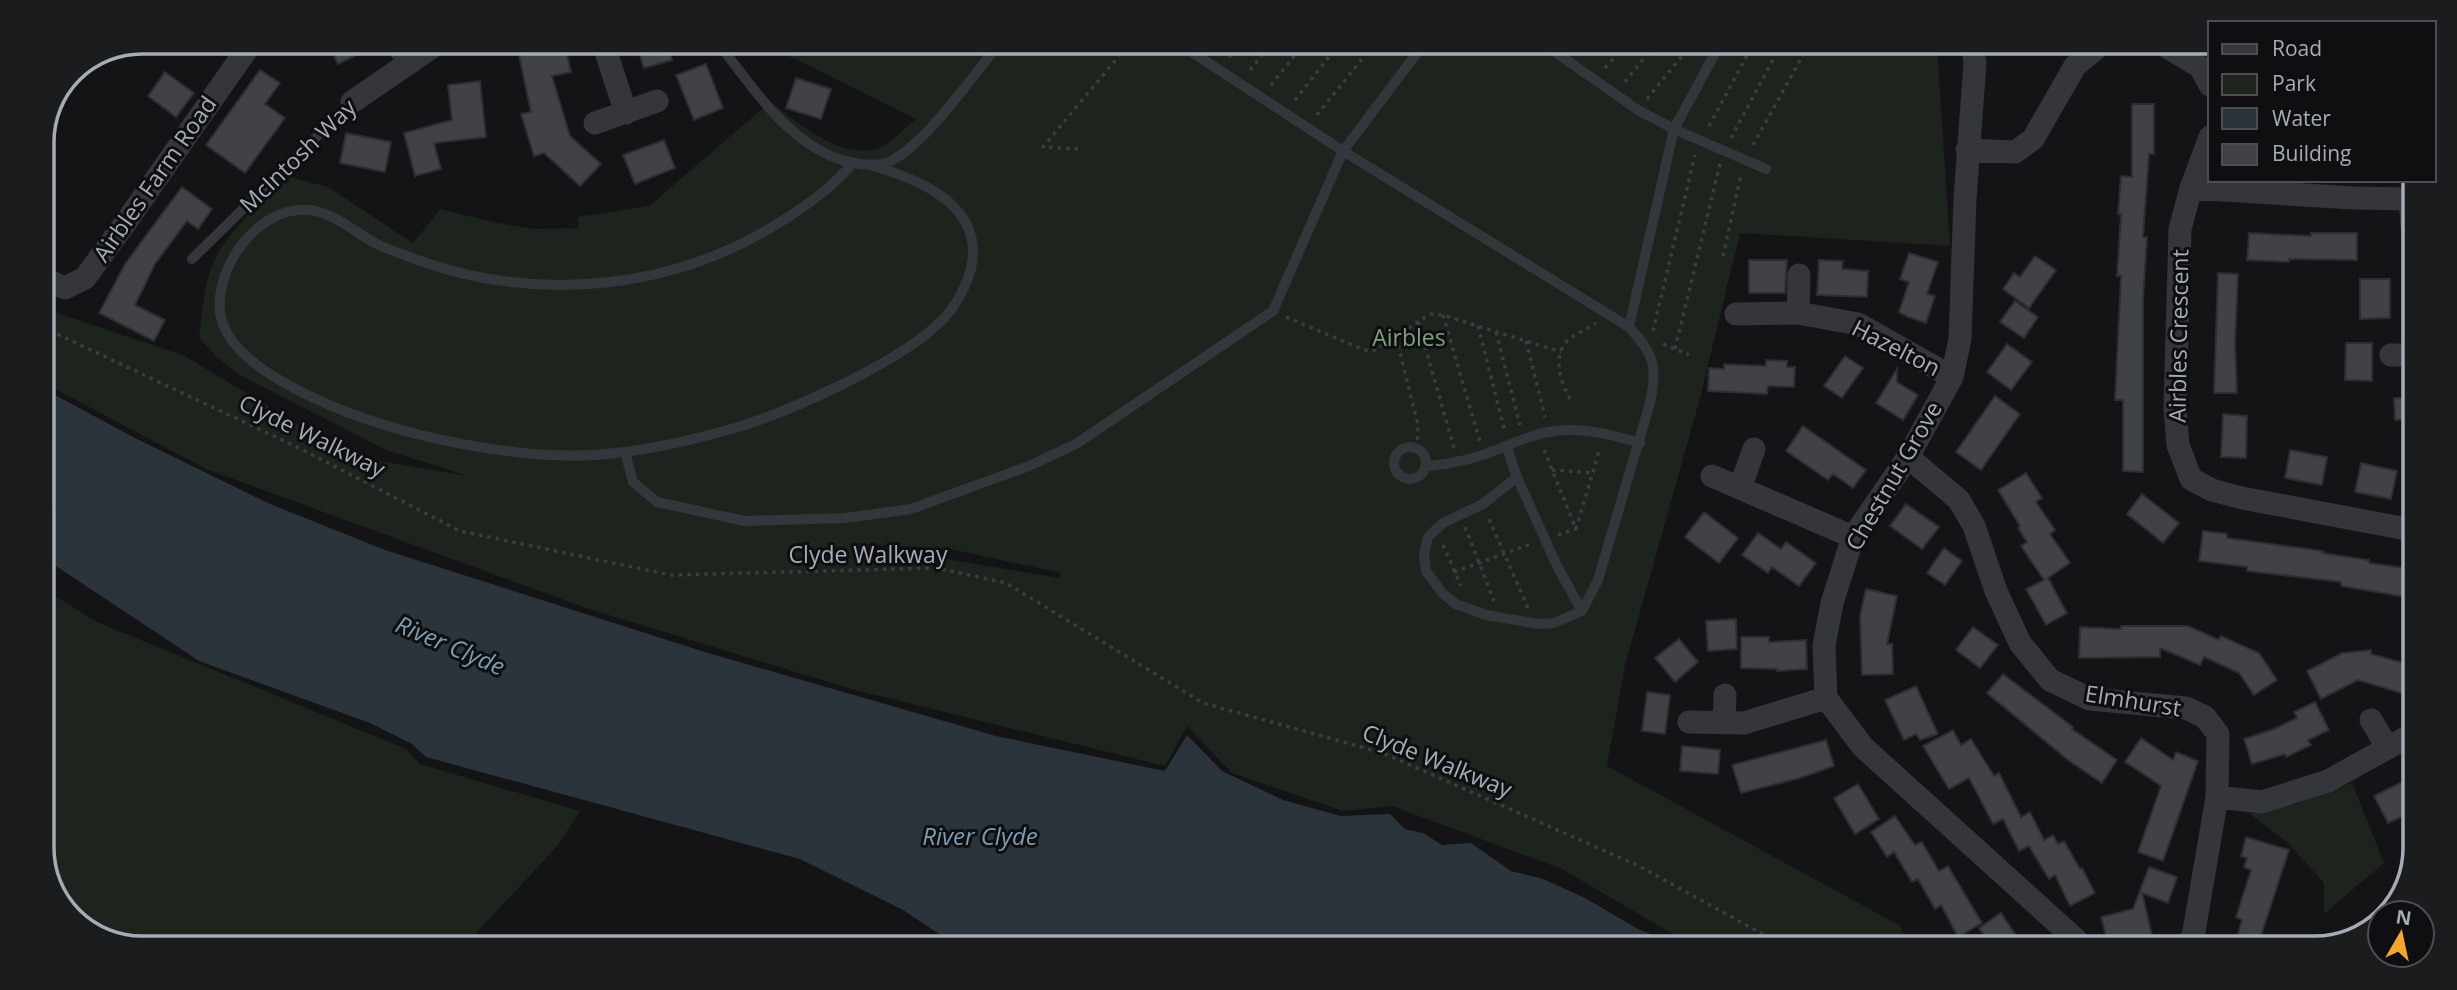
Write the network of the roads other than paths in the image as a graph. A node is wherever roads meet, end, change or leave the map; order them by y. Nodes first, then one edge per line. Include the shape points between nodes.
1 (244, 54) edge
2 (404, 54) edge
3 (422, 54) edge
4 (607, 54) edge
5 (727, 54) edge
6 (991, 54) edge
7 (1195, 54) edge
8 (1416, 54) edge
9 (1557, 54) edge
10 (1716, 54) edge
11 (1976, 54) edge
12 (2090, 54) edge
13 (2179, 54) edge
14 (411, 62) junction
15 (2208, 81) edge
16 (352, 102) joint
17 (657, 102) dead end
18 (626, 113) junction
19 (595, 123) dead end
20 (1674, 129) junction
21 (2208, 142) edge
22 (1968, 150) junction
23 (1343, 151) junction
24 (853, 163) junction
25 (873, 166) junction
26 (1766, 169) dead end
27 (2191, 188) junction
28 (2403, 199) edge
29 (192, 259) dead end
30 (1799, 275) dead end
31 (54, 283) edge
32 (1798, 313) junction
33 (1735, 314) dead end
34 (1629, 327) junction
35 (1952, 377) junction
36 (1640, 443) junction
37 (1507, 445) junction
38 (1755, 449) dead end
39 (625, 452) junction
40 (1908, 457) junction
41 (1427, 466) junction
42 (1712, 476) dead end
43 (1517, 477) junction
44 (1741, 488) junction
45 (2403, 528) edge
46 (1853, 537) junction
47 (1582, 611) junction
48 (1725, 695) dead end
49 (1826, 698) junction
50 (2371, 720) dead end
51 (1689, 722) dead end
52 (1724, 723) junction
53 (2403, 739) edge
54 (2387, 747) junction
55 (2217, 797) junction
56 (2072, 936) edge
57 (2193, 936) edge

1 - 31 street, Airbles Farm Road via 85,278 65,288
2 - 14 street
3 - 14 street, McIntosh Way
4 - 18 street
5 - 24 lane via 773,112 816,150
6 - 25 lane via 921,138 890,162
7 - 23 lane
8 - 23 lane
9 - 20 lane
10 - 20 lane
11 - 22 street, Chestnut Grove
12 - 22 street via 2063,85 2033,139 2015,152
13 - 15 street via 2200,67
14 - 16 street, McIntosh Way
16 - 29 lane, McIntosh Way
17 - 18 street
18 - 19 street
20 - 26 lane
20 - 34 lane
21 - 27 street, Airbles Crescent
22 - 35 street, Chestnut Grove via 1960,340
23 - 34 lane
23 - 39 lane via 1273,312 1076,443 1029,466 911,509 845,518 745,521 657,502 634,482
24 - 25 lane
24 - 39 lane via 803,208 751,239 697,263 625,280 531,284 458,272 380,245 337,219 306,210 270,219 235,256 222,285 219,307 223,326 243,352 278,381 370,422 429,437 543,454
25 - 39 lane via 931,189 964,222 972,238 973,257 961,294 948,314 905,349 778,413 730,429
27 - 28 street
27 - 45 street, Airbles Crescent via 2180,229 2175,408 2178,445 2191,479 2242,498
30 - 32 street
32 - 33 street, Hazelton
32 - 35 street, Hazelton via 1858,324
34 - 36 lane via 1649,350 1653,369
35 - 40 street, Chestnut Grove
36 - 37 lane via 1570,430
36 - 47 lane via 1598,580
37 - 41 lane
37 - 43 lane
38 - 44 street
40 - 46 street, Chestnut Grove
40 - 55 street, Elmhurst via 1959,500 1974,526 2020,643 2050,680 2091,699 2186,708 2205,717 2218,734
41 - 41 lane via 1417,478 1406,479 1397,473 1394,463 1397,453 1406,447 1425,455
42 - 44 street
43 - 47 lane
43 - 47 lane via 1430,536 1424,554 1426,571 1443,594 1486,615 1555,623
44 - 46 street
46 - 49 street, Chestnut Grove via 1824,646
48 - 52 street
49 - 52 street via 1744,723
49 - 56 street via 1863,747
50 - 54 street
51 - 52 street
53 - 54 street
54 - 55 street via 2328,781 2262,802
55 - 57 street, Elmhurst

